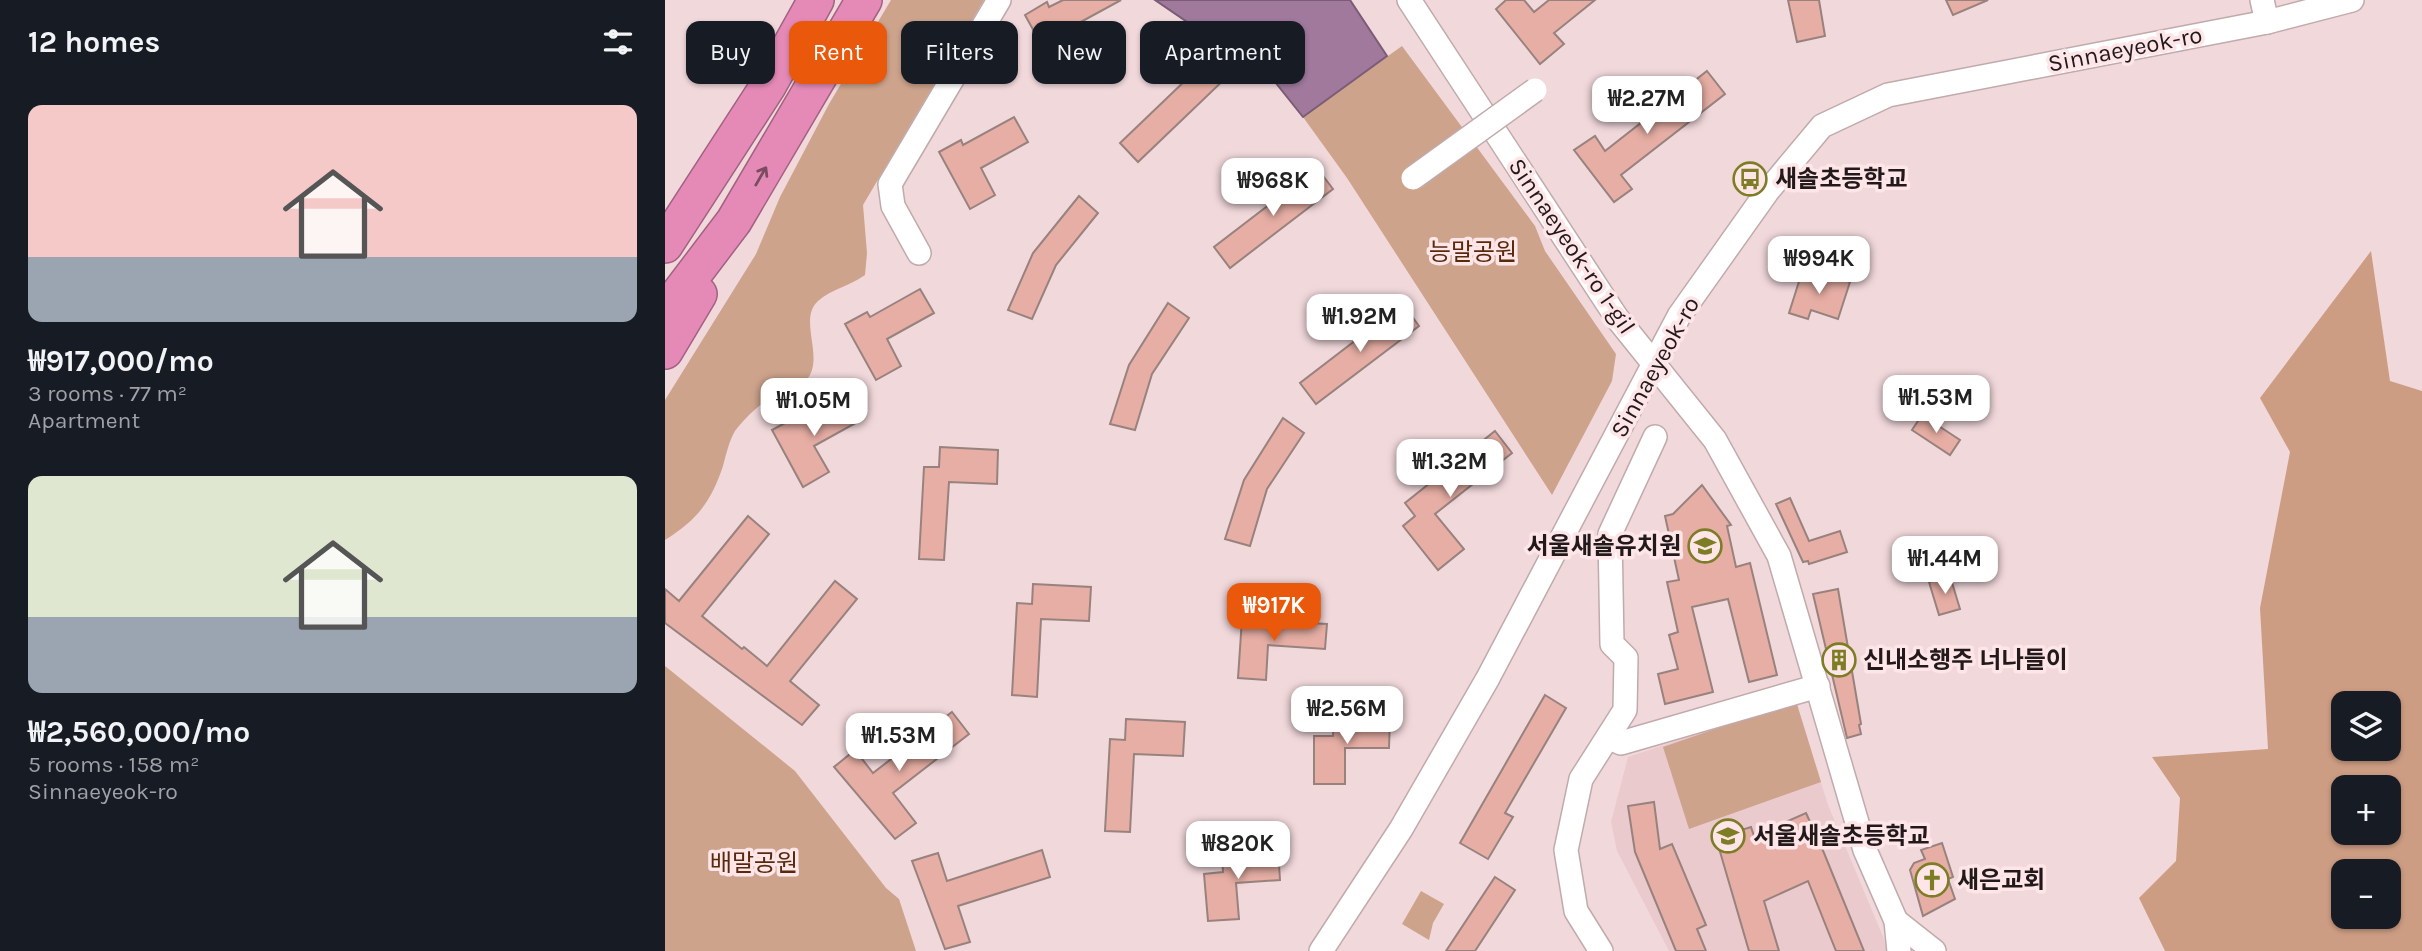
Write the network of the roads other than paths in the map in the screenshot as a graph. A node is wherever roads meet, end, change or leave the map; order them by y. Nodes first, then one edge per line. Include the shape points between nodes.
1 (817, 0) edge
2 (864, 0) edge
3 (999, 0) edge
4 (1409, 0) edge
5 (2353, 0) edge
6 (2264, 11) edge
7 (768, 86) junction
8 (1535, 90) dead end
9 (1413, 178) dead end
10 (665, 210) edge
11 (734, 221) junction
12 (665, 245) edge
13 (919, 253) dead end
14 (665, 312) edge
15 (665, 351) edge
16 (1654, 365) junction
17 (1655, 437) dead end
18 (1818, 686) junction
19 (1608, 737) junction
20 (1896, 921) junction
21 (1935, 950) edge
22 (1321, 951) edge
23 (1601, 951) edge
24 (1899, 951) edge

1 - 7 highway
11 -> 2 highway
3 - 13 street via 890,184 893,206
4 - 16 street, Sinnaeyeok-ro 1-gil via 1617,318
5 - 6 street, Sinnaeyeok-ro
6 - 16 street, Sinnaeyeok-ro via 1888,95 1822,126 1767,192 1679,316
7 - 10 highway
7 - 12 highway
8 - 9 street, bridge
11 - 14 highway
11 - 15 highway
16 - 18 street, Sinnaeyeok-ro 1-gil via 1715,440 1779,556
16 - 22 street, Sinnaeyeok-ro via 1488,678 1401,829
17 - 19 street via 1610,534 1612,644 1626,658 1625,710
18 - 19 street via 1621,743
18 - 20 street, Sinnaeyeok-ro 1-gil via 1865,850
19 - 23 street via 1581,779 1566,850 1576,911
20 - 21 street
20 - 24 street, Sinnaeyeok-ro 1-gil

